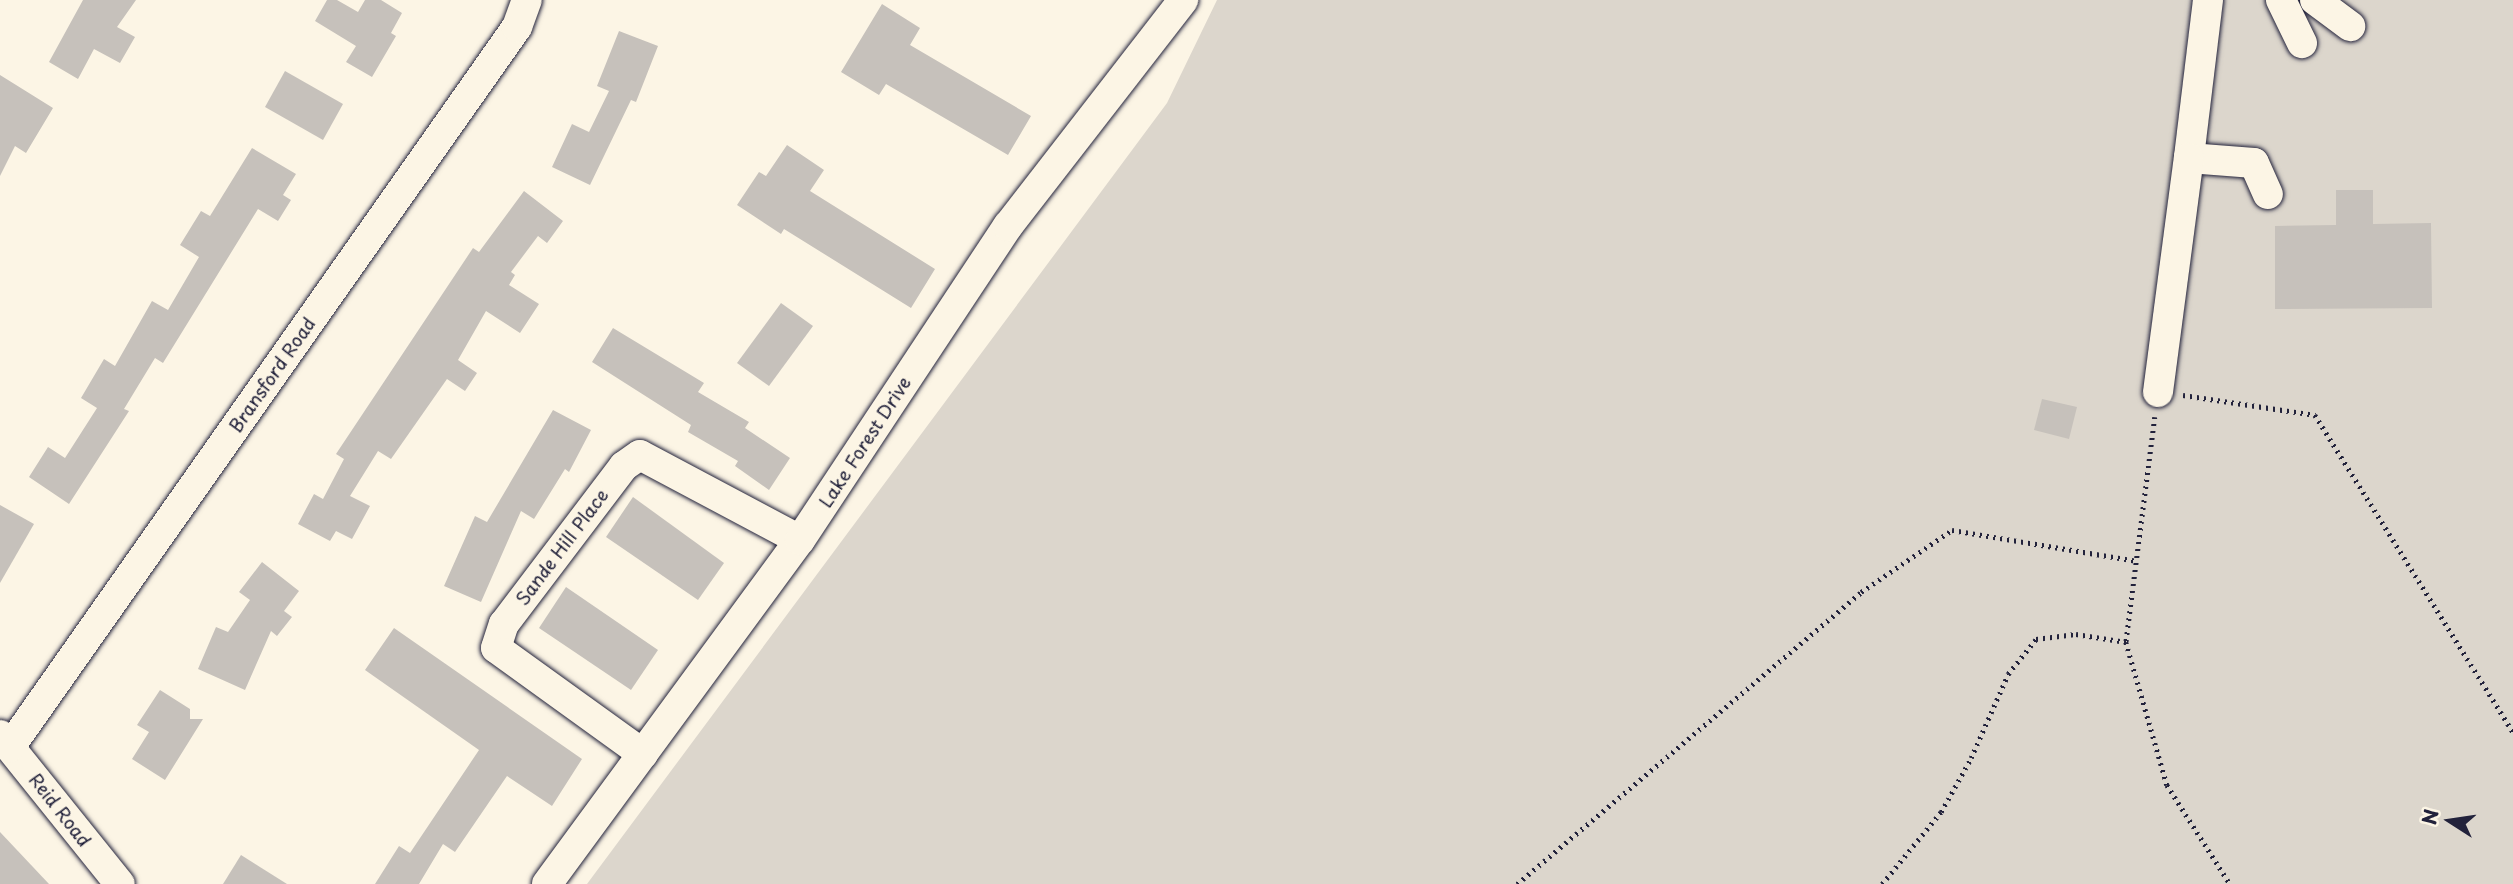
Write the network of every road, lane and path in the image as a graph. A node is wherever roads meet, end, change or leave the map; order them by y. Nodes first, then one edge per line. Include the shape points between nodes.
1 (527, 0) edge
2 (1183, 0) edge
3 (2208, 0) edge
4 (2281, 0) edge
5 (2315, 0) edge
6 (2350, 26) dead end
7 (2302, 43) dead end
8 (2189, 158) junction
9 (2268, 194) dead end
10 (2158, 392) junction
11 (800, 540) junction
12 (2137, 561) junction
13 (2126, 642) junction
14 (2513, 732) edge
15 (5, 741) edge
16 (643, 754) junction
17 (120, 884) edge
18 (547, 884) edge
19 (1517, 884) edge
20 (1882, 884) edge
21 (2230, 884) edge

1 - 15 street, Bransford Road via 517,27
2 - 11 street, Lake Forest Drive via 1008,226
3 - 8 street
4 - 7 street
5 - 6 street
8 - 9 street via 2254,163
8 - 10 street
10 - 12 path
10 - 14 path via 2315,415
11 - 16 street, Lake Forest Drive
11 - 16 street, Sande Hill Place via 640,455 624,466 504,624 495,648
12 - 13 path
12 - 19 path via 1952,530 1861,592
13 - 20 path via 2076,634 2036,639 2008,674 1941,812
13 - 21 path via 2166,785
15 - 17 street, Reid Road
16 - 18 street, Lake Forest Drive

